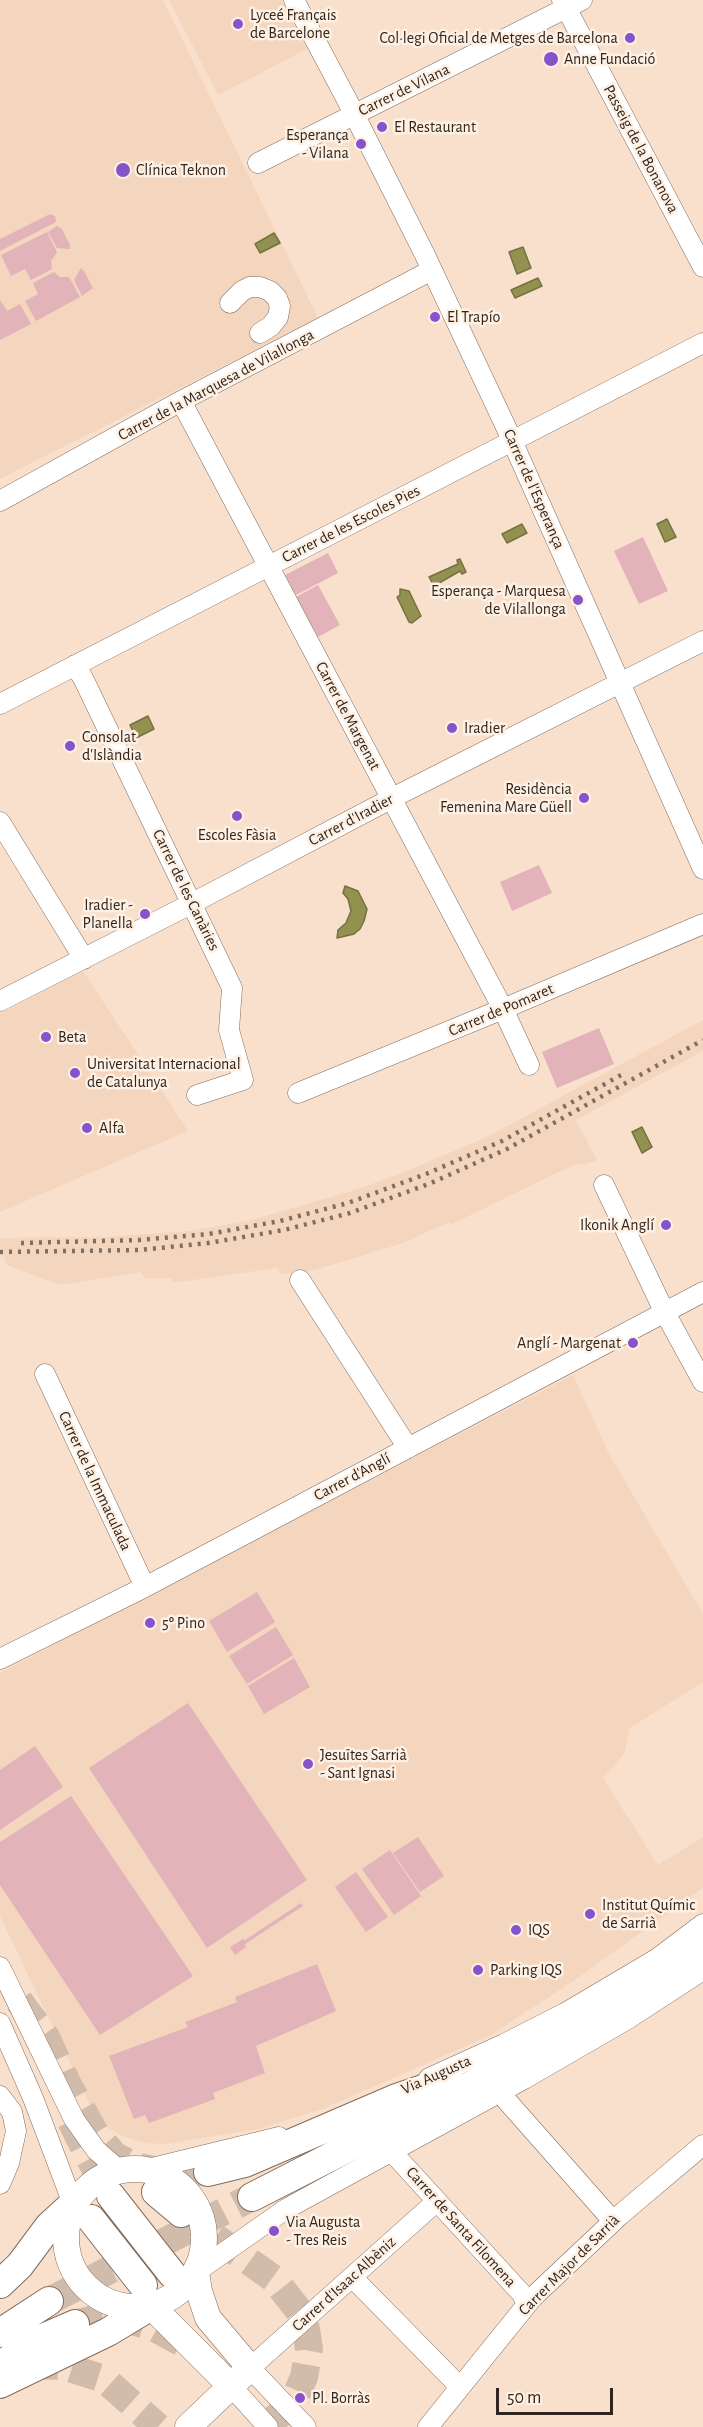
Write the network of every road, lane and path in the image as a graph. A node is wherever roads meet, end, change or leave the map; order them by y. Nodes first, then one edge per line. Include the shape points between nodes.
1 (294, 0) edge
2 (570, 3) edge
3 (354, 114) junction
4 (258, 163) dead end
5 (703, 267) edge
6 (432, 270) junction
7 (230, 303) dead end
8 (260, 333) dead end
9 (703, 343) edge
10 (181, 401) junction
11 (513, 441) junction
12 (0, 501) edge
13 (267, 567) junction
14 (703, 640) edge
15 (75, 666) junction
16 (619, 682) junction
17 (0, 705) edge
18 (392, 798) junction
19 (0, 822) edge
20 (703, 868) edge
21 (192, 903) junction
22 (703, 924) edge
23 (84, 959) junction
24 (0, 1001) edge
25 (503, 1009) junction
26 (529, 1065) dead end
27 (298, 1093) dead end
28 (197, 1095) dead end
29 (604, 1185) dead end
30 (300, 1281) dead end
31 (703, 1292) edge
32 (664, 1311) junction
33 (45, 1374) dead end
34 (703, 1382) edge
35 (408, 1448) junction
36 (145, 1587) junction
37 (0, 1659) edge
38 (703, 1924) edge
39 (703, 1949) edge
40 (0, 1967) edge
41 (703, 1970) edge
42 (0, 2023) edge
43 (503, 2080) junction
44 (1, 2100) edge
45 (703, 2145) edge
46 (392, 2152) junction
47 (208, 2172) tunnel mouth
48 (133, 2182) junction
49 (0, 2184) edge
50 (252, 2197) tunnel mouth
51 (437, 2201) junction
52 (82, 2211) junction
53 (181, 2213) tunnel mouth
54 (614, 2221) junction
55 (31, 2271) dead end
56 (184, 2273) junction
57 (352, 2277) junction
58 (0, 2284) edge
59 (147, 2295) junction
60 (49, 2301) tunnel mouth
61 (0, 2304) edge
62 (527, 2304) junction
63 (75, 2324) tunnel mouth
64 (0, 2333) edge
65 (250, 2368) junction
66 (5, 2371) edge
67 (231, 2386) junction
68 (459, 2386) junction
69 (188, 2427) edge
70 (268, 2427) edge
71 (306, 2427) edge
72 (428, 2427) edge

1 - 3 street, Carrer de l'Esperança
2 - 3 street, Carrer de Vilana
2 - 5 street, Passeig de la Bonanova
3 - 4 street, Carrer de Vilana
3 - 6 street, Carrer de l'Esperança
6 - 10 street, Carrer de la Marquesa de Vilallonga
6 - 11 street, Carrer de l'Esperança
7 - 8 street via 250,287 261,287 277,297 278,316 272,326
9 - 11 street, Carrer de les Escoles Pies
10 - 12 street, Carrer de la Marquesa de Vilallonga
10 - 13 street, Carrer de Margenat
11 - 13 street, Carrer de les Escoles Pies
11 - 16 street, Carrer de l'Esperança
13 - 15 street, Carrer de les Escoles Pies
13 - 18 street, Carrer de Margenat
14 - 16 street, Carrer d'Iradier
15 - 17 street, Carrer de les Escoles Pies
15 - 21 street, Carrer de les Canàries
16 - 18 street, Carrer d'Iradier
16 - 20 street, Carrer de l'Esperança
18 - 21 street, Carrer d'Iradier
18 - 25 street, Carrer de Margenat
19 - 23 street
21 - 23 street, Carrer d'Iradier
21 - 28 street, Carrer de les Canàries via 232,988 229,1030 243,1080
22 - 25 street, Carrer de Pomaret
23 - 24 street, Carrer d'Iradier
25 - 26 street, Carrer de Margenat
25 - 27 street, Carrer de Pomaret
29 - 32 street
30 - 35 street
31 - 32 street, Carrer d'Anglí
32 - 34 street
32 - 35 street, Carrer d'Anglí
33 - 36 street, Carrer de la Immaculada
35 - 36 street, Carrer d'Anglí
36 - 37 street, Carrer d'Anglí
38 - 48 street, Via Augusta via 658,1958 504,2044 305,2129 191,2157
39 - 43 highway via 542,2049
40 - 48 street via 74,2119 92,2145
41 - 43 street via 626,2020
42 - 52 street
43 - 46 street
43 - 47 highway via 455,2078 394,2099 245,2163
43 - 50 highway
43 - 54 street
44 - 49 street via 12,2112 16,2131
45 - 54 street, Carrer Major de Sarrià
46 - 51 street, Carrer de Santa Filomena
46 - 56 street via 286,2209
48 - 52 main road via 91,2184
48 - 53 highway
48 - 56 highway
48 - 56 main road via 172,2179 194,2202 205,2241 200,2264
51 - 57 street, Carrer d'Isaac Albèniz
51 - 62 street, Carrer de Santa Filomena
52 - 58 highway via 49,2226 20,2265
52 - 59 highway
52 - 59 main road via 67,2224 66,2239 73,2269 81,2282 92,2293 115,2304 133,2307
54 - 62 street, Carrer Major de Sarrià
55 - 61 highway
56 - 59 main road via 189,2282 177,2294
56 - 65 main road via 199,2291 208,2318
57 - 65 street, Carrer d'Isaac Albèniz
57 - 68 street
59 - 66 highway via 108,2332
59 - 67 main road
60 - 64 highway
62 - 68 street, Carrer Major de Sarrià
63 - 66 highway via 45,2337
65 - 67 main road
65 - 71 street
67 - 69 main road
67 - 70 street
68 - 72 street, Carrer Major de Sarrià

